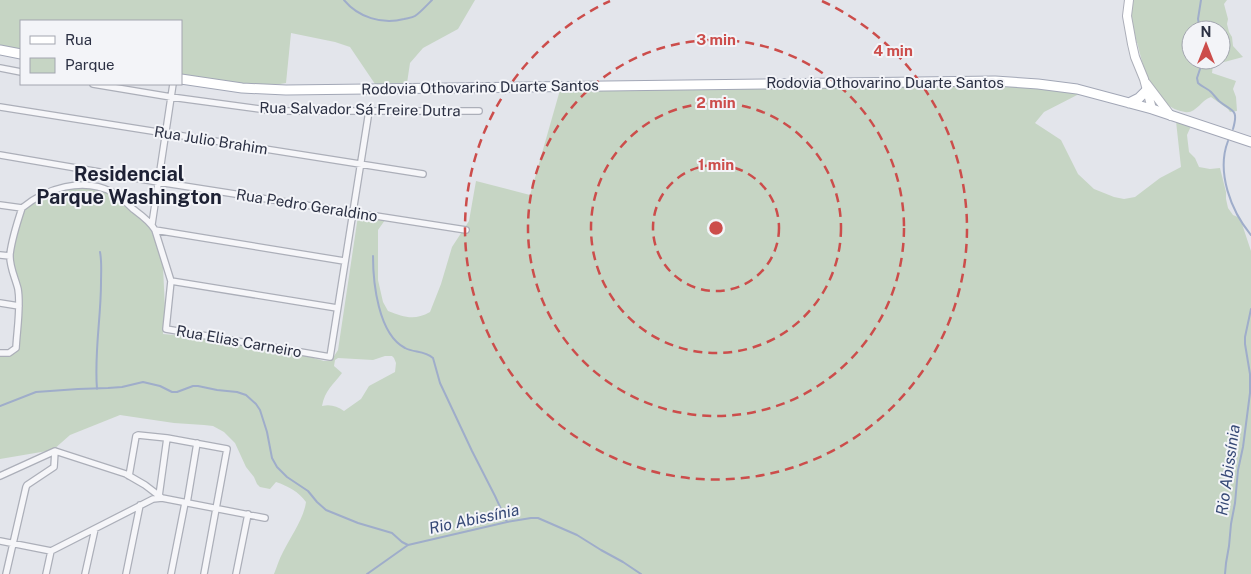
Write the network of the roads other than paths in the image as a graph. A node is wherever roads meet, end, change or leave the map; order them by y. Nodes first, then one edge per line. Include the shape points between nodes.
1 (1129, 0) edge
2 (0, 50) edge
3 (20, 54) edge
4 (0, 68) edge
5 (20, 72) edge
6 (182, 79) edge
7 (1144, 79) junction
8 (99, 85) edge
9 (173, 85) edge
10 (1147, 90) junction
11 (171, 97) junction
12 (1129, 103) junction
13 (0, 107) edge
14 (1152, 109) junction
15 (369, 111) junction
16 (479, 111) dead end
17 (1171, 116) junction
18 (166, 133) junction
19 (1251, 142) edge
20 (0, 155) edge
21 (360, 164) junction
22 (423, 174) dead end
23 (158, 182) junction
24 (0, 205) edge
25 (22, 208) junction
26 (352, 213) junction
27 (152, 224) junction
28 (155, 230) junction
29 (466, 230) dead end
30 (0, 255) edge
31 (10, 256) junction
32 (344, 261) junction
33 (170, 281) junction
34 (0, 303) edge
35 (19, 306) junction
36 (337, 308) junction
37 (0, 353) edge
38 (167, 438) junction
39 (197, 443) junction
40 (55, 451) junction
41 (0, 476) edge
42 (129, 476) junction
43 (160, 497) junction
44 (186, 503) junction
45 (140, 506) junction
46 (216, 509) junction
47 (248, 514) junction
48 (265, 518) dead end
49 (95, 528) junction
50 (0, 541) edge
51 (12, 543) junction
52 (51, 551) junction
53 (6, 574) edge
54 (46, 574) edge
55 (85, 574) edge
56 (126, 574) edge
57 (170, 574) edge
58 (204, 574) edge
59 (236, 574) edge

1 - 7 street via 1128,24
2 - 3 main road
4 - 5 street
6 - 12 main road, Rodovia Othovarino Duarte Santos via 242,88 286,90 995,81 1077,89
7 - 10 street
7 - 17 street
8 - 11 street, Rua Salvador Sá Freire Dutra
9 - 11 street
10 - 12 main road
10 - 14 street
11 - 15 street, Rua Salvador Sá Freire Dutra via 275,111
11 - 18 street
12 - 14 main road, Rodovia Othovarino Duarte Santos
13 - 18 street, Rua Julio Brahim
14 - 17 main road, Rodovia Othovarino Duarte Santos
15 - 16 street, Rua Salvador Sá Freire Dutra
15 - 21 street
17 - 19 main road, Rodovia Othovarino Duarte Santos
18 - 21 street, Rua Julio Brahim
18 - 23 street
20 - 23 street, Rua Pedro Geraldino
21 - 22 street, Rua Julio Brahim
21 - 26 street
23 - 26 street, Rua Pedro Geraldino
23 - 27 street
24 - 25 street
25 - 27 street via 61,188 94,186 120,197
25 - 31 street
26 - 29 street, Rua Pedro Geraldino
26 - 32 street
27 - 28 street, Rua Elias Carneiro
28 - 32 street
28 - 33 street, Rua Elias Carneiro
30 - 31 street
31 - 35 street
32 - 36 street
33 - 36 street
33 - 36 street, Rua Elias Carneiro via 166,329 330,357
34 - 35 street
35 - 37 street via 16,348 9,353
38 - 39 street
38 - 42 street via 138,435
38 - 43 street
39 - 44 street
39 - 46 street via 227,449
40 - 41 street
40 - 42 street
40 - 51 street via 54,467 26,487
42 - 43 street
43 - 44 street
43 - 45 street
44 - 46 street
44 - 57 street
45 - 49 street
45 - 56 street
46 - 47 street
46 - 58 street
47 - 48 street
47 - 59 street
49 - 52 street
49 - 55 street
50 - 51 street
51 - 52 street
51 - 53 street
52 - 54 street

